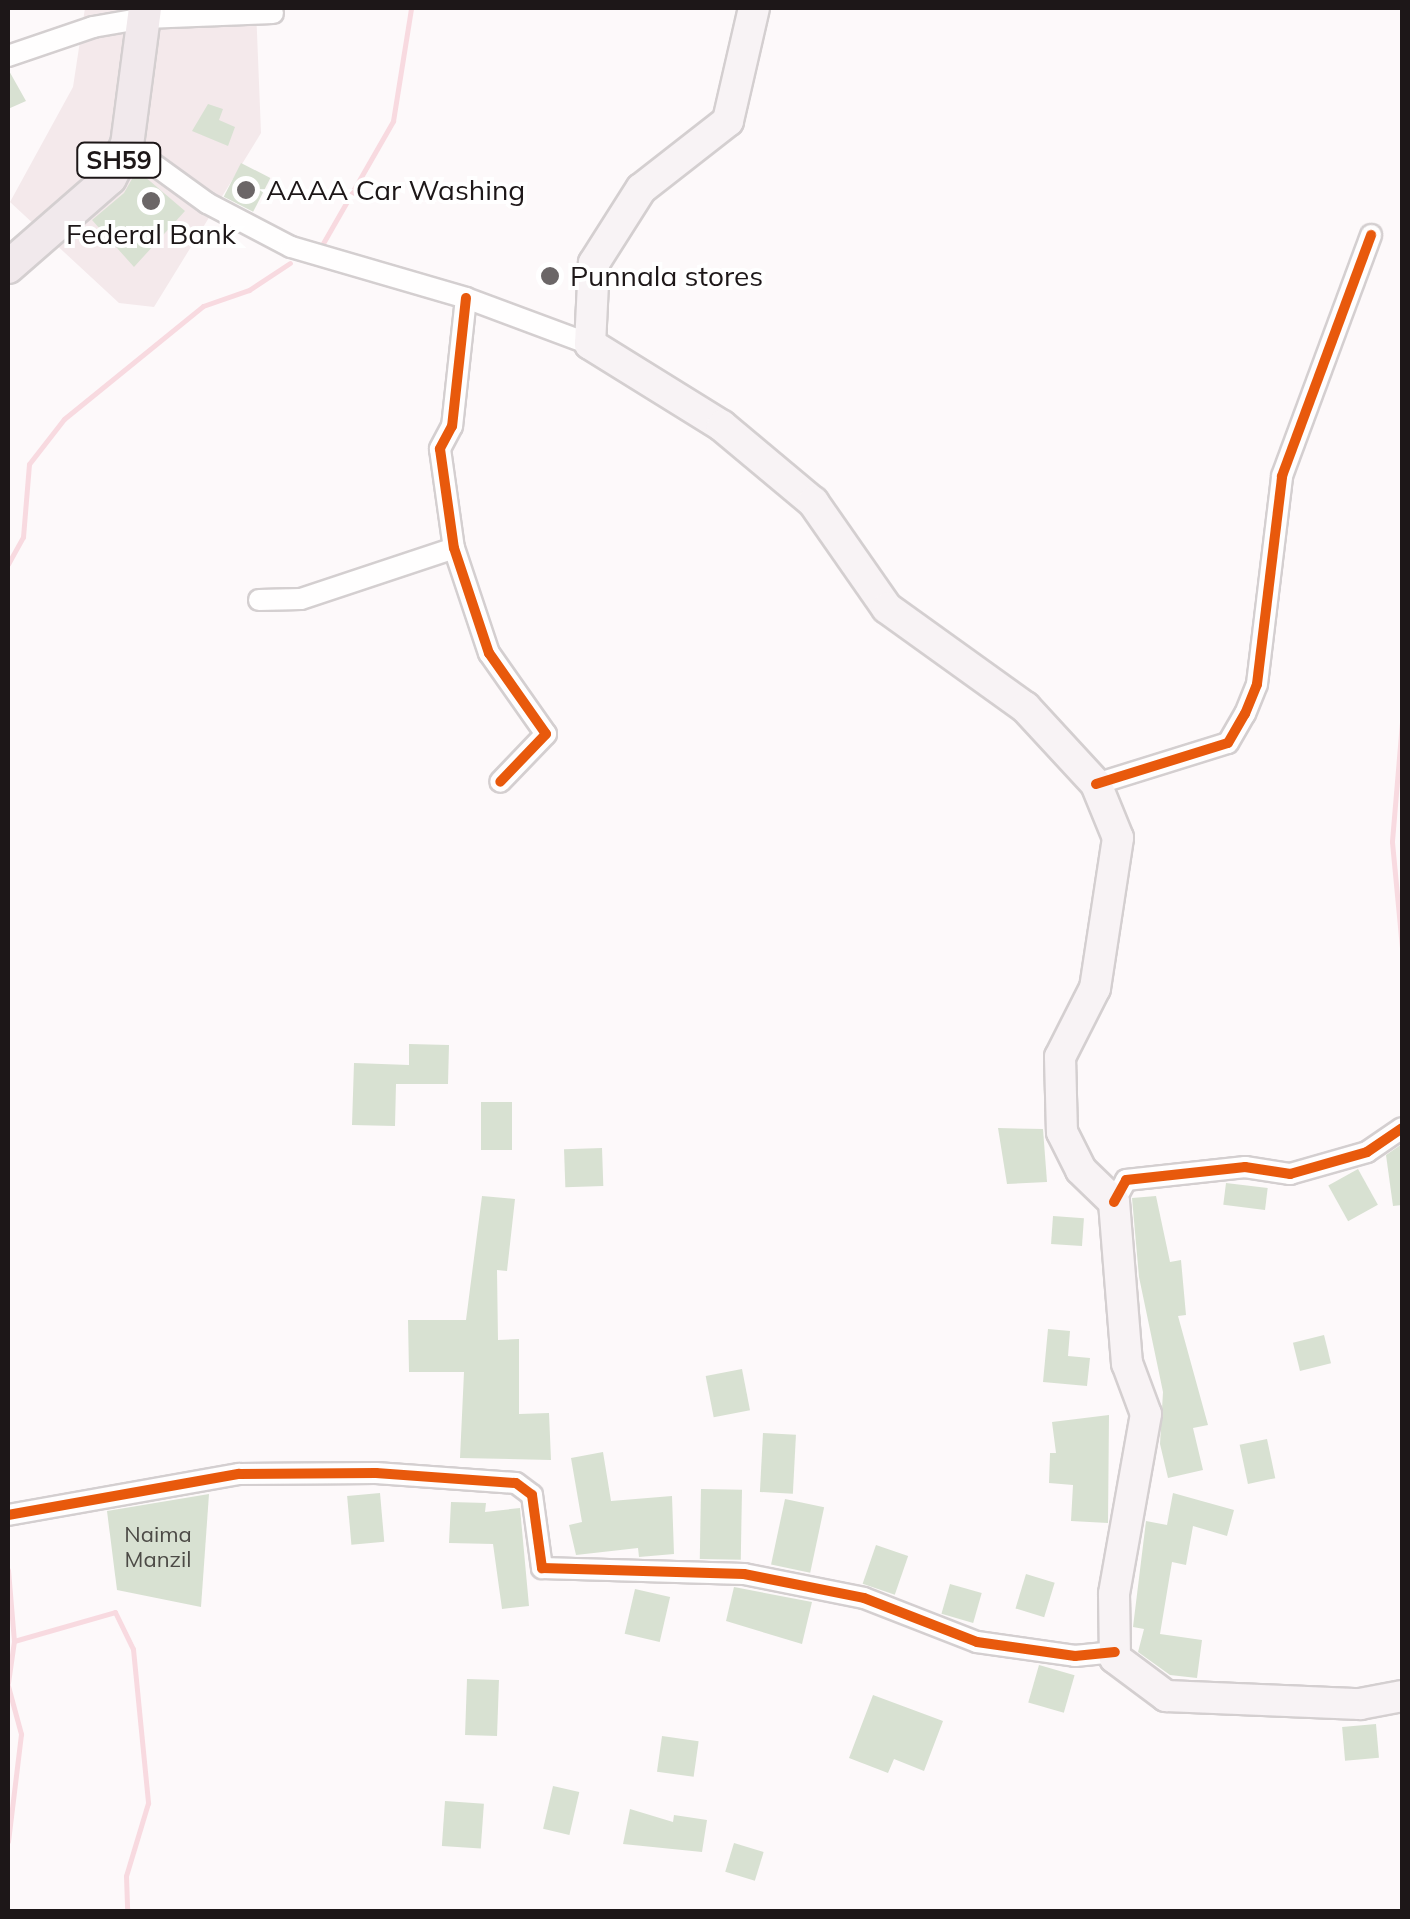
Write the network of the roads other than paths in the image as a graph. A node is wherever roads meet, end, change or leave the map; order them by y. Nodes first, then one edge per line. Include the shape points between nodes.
1 (754, 8) edge
2 (145, 13) edge
3 (274, 13) dead end
4 (8, 56) edge
5 (127, 145) junction
6 (1371, 235) dead end
7 (8, 267) edge
8 (466, 298) junction
9 (590, 344) junction
10 (454, 548) junction
11 (259, 600) dead end
12 (500, 782) dead end
13 (1096, 784) junction
14 (1402, 1128) edge
15 (1114, 1202) junction
16 (8, 1515) edge
17 (1115, 1652) junction
18 (1402, 1696) edge

1 - 9 main road via 728,121 641,189 594,262
2 - 3 street
2 - 4 street
2 - 5 main road, SH59
5 - 7 main road, SH59 via 110,178
5 - 8 street via 263,234
6 - 13 street via 1282,476 1257,684 1244,714 1228,742
8 - 9 street
8 - 10 street via 452,426 440,449
9 - 13 main road via 722,426 813,502 887,608 1025,707
10 - 11 street via 301,599
10 - 12 street via 489,653 546,734
13 - 15 main road via 1118,838 1094,988 1060,1057 1062,1132 1081,1170
14 - 15 street via 1367,1152 1290,1174 1245,1167 1126,1180
15 - 17 main road via 1126,1363 1146,1414 1114,1594
16 - 17 street via 239,1474 376,1472 516,1483 532,1494 542,1568 744,1574 864,1598 976,1642 1075,1656
17 - 18 main road via 1166,1696 1360,1704

